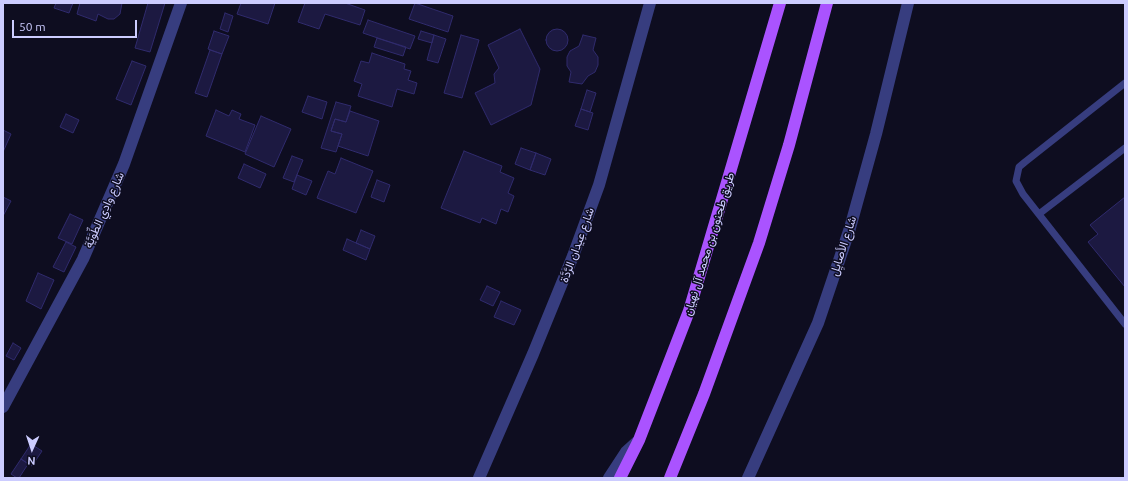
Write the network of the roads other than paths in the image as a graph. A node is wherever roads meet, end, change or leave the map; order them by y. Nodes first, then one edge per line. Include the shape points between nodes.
1 (181, 3) edge
2 (650, 3) edge
3 (780, 3) edge
4 (827, 3) edge
5 (908, 3) edge
6 (1125, 83) edge
7 (1125, 148) edge
8 (1039, 214) junction
9 (1125, 324) edge
10 (3, 407) edge
11 (639, 440) junction
12 (479, 478) edge
13 (608, 478) edge
14 (620, 478) edge
15 (670, 478) edge
16 (748, 478) edge

1 - 10 street, شارع وادِي الطِّوَيَّة via 127,157 83,259
2 - 12 street, شارع عِيدان الرَّدَّة via 599,185 574,256
3 - 11 main road, طريق طحنون بن محمد آل نهيان via 690,311
4 - 15 main road via 760,243
5 - 16 street, شارع الأصايِل via 850,228 818,323
6 - 8 lane via 1019,167 1016,181 1018,188
7 - 8 lane
8 - 9 lane
11 - 13 street via 626,452
11 - 14 main road, طريق طحنون بن محمد آل نهيان

